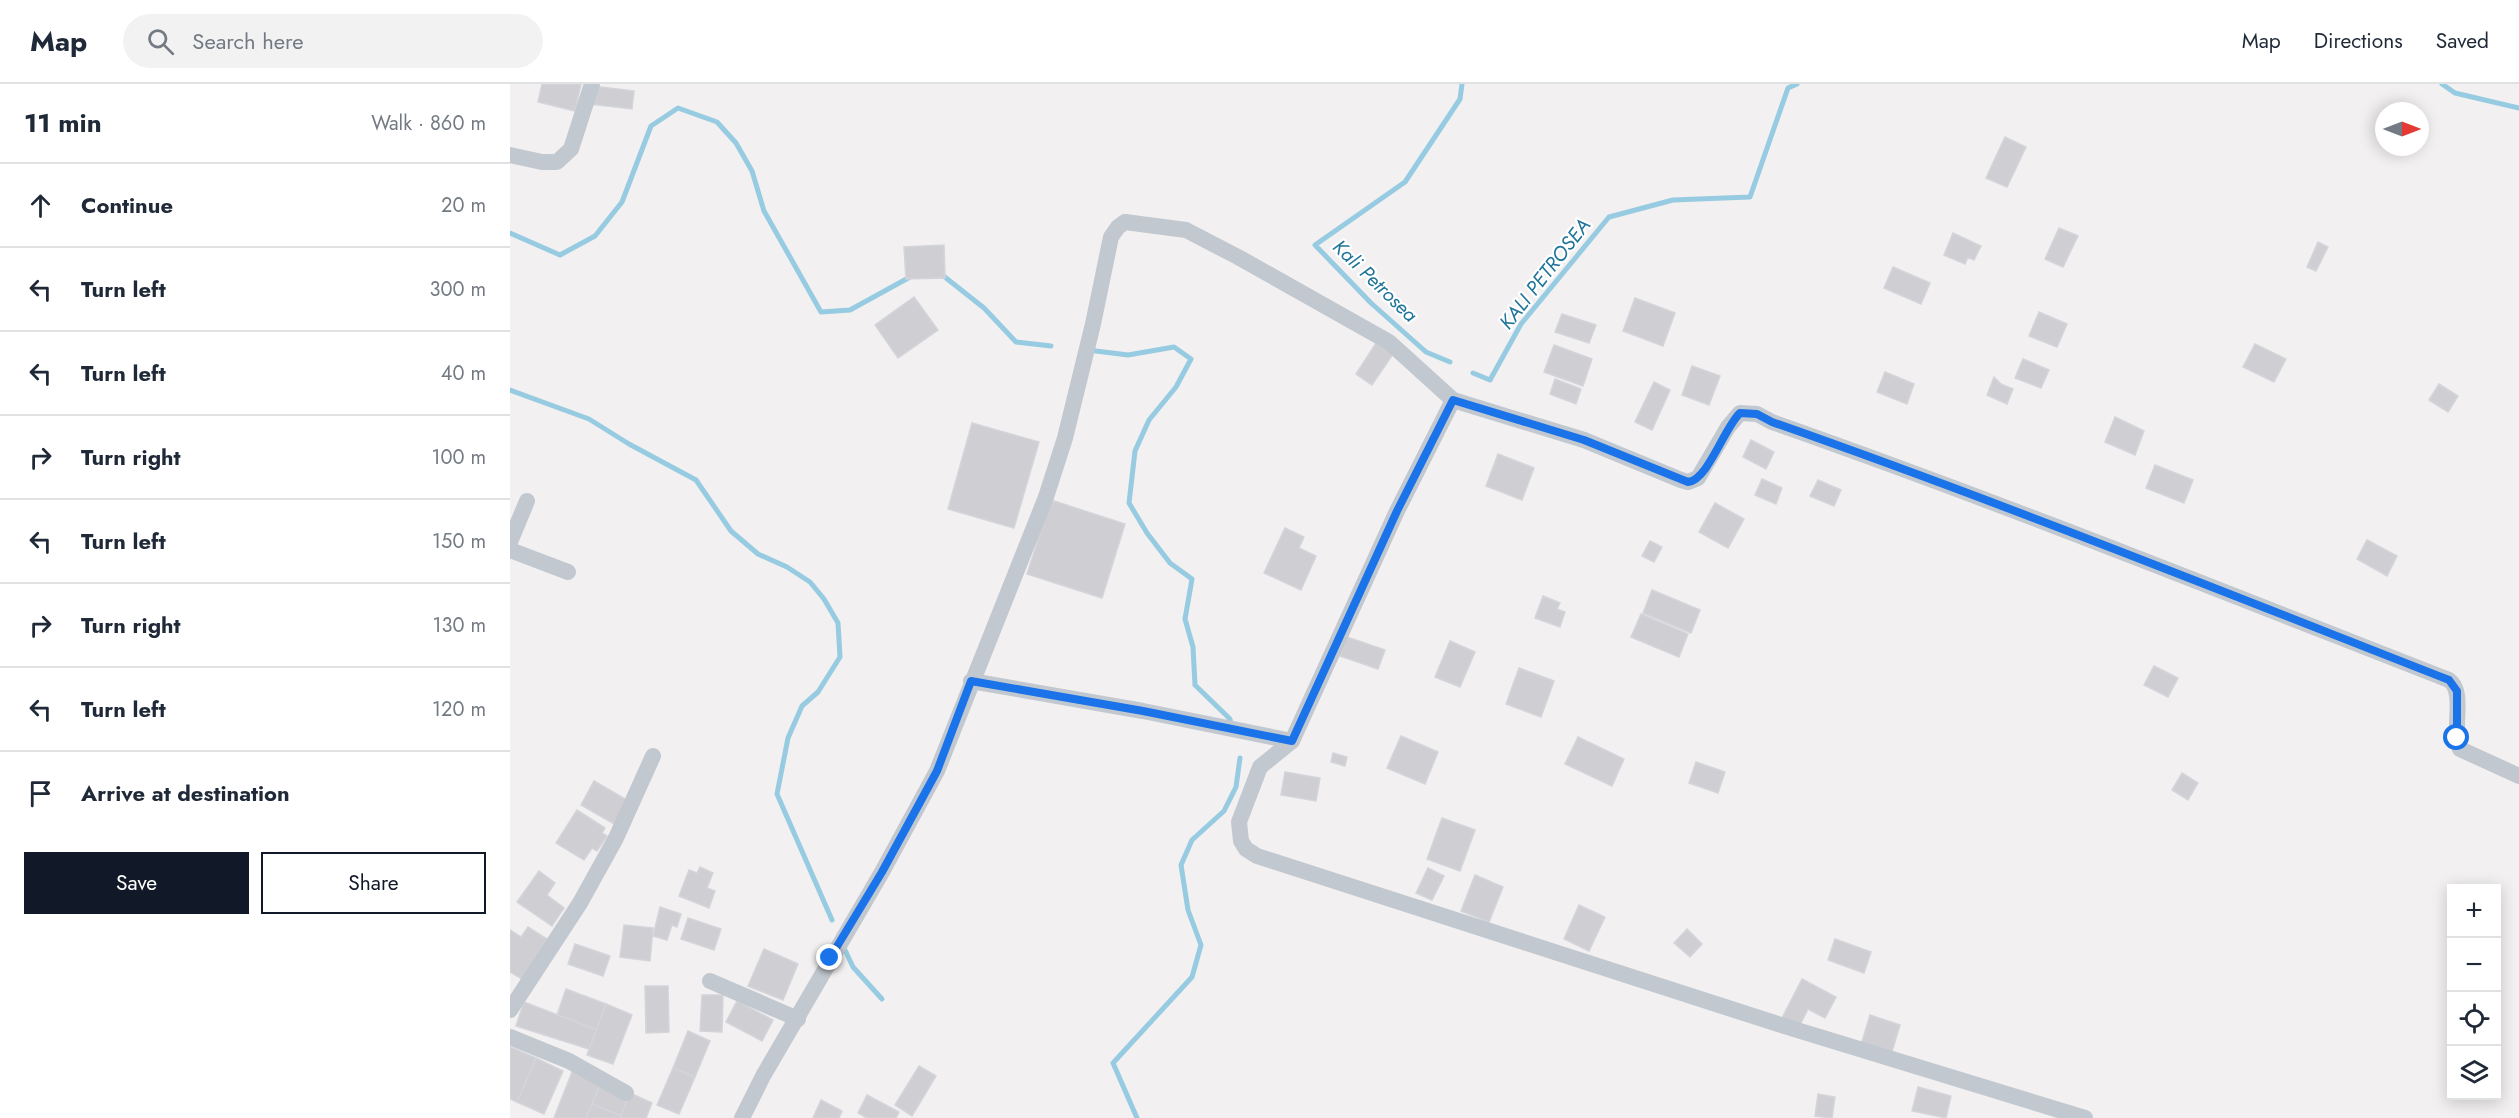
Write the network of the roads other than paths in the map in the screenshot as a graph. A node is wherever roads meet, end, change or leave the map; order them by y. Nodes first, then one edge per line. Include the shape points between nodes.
1 (592, 84) edge
2 (510, 155) edge
3 (1453, 400) junction
4 (527, 501) dead end
5 (510, 542) edge
6 (510, 550) edge
7 (568, 572) dead end
8 (971, 681) junction
9 (1292, 741) junction
10 (653, 756) dead end
11 (2519, 776) edge
12 (710, 981) dead end
13 (510, 1010) edge
14 (798, 1019) junction
15 (510, 1036) edge
16 (626, 1093) dead end
17 (742, 1118) edge
18 (2085, 1118) edge

1 - 2 street via 571,149 557,162
3 - 8 street via 1389,342 1238,257 1186,230 1125,222 1111,237 1065,438 1046,497
3 - 9 street via 1397,511
3 - 11 street via 1584,440 1688,482 1704,471 1740,413 1757,414 2449,680 2457,691 2460,749
4 - 5 street
6 - 7 street
8 - 9 street
8 - 14 street via 937,771
9 - 18 street via 1260,767 1239,822 1241,841 1257,856 1784,1026
10 - 13 street via 616,838 580,903
12 - 14 street
14 - 17 street
15 - 16 street

